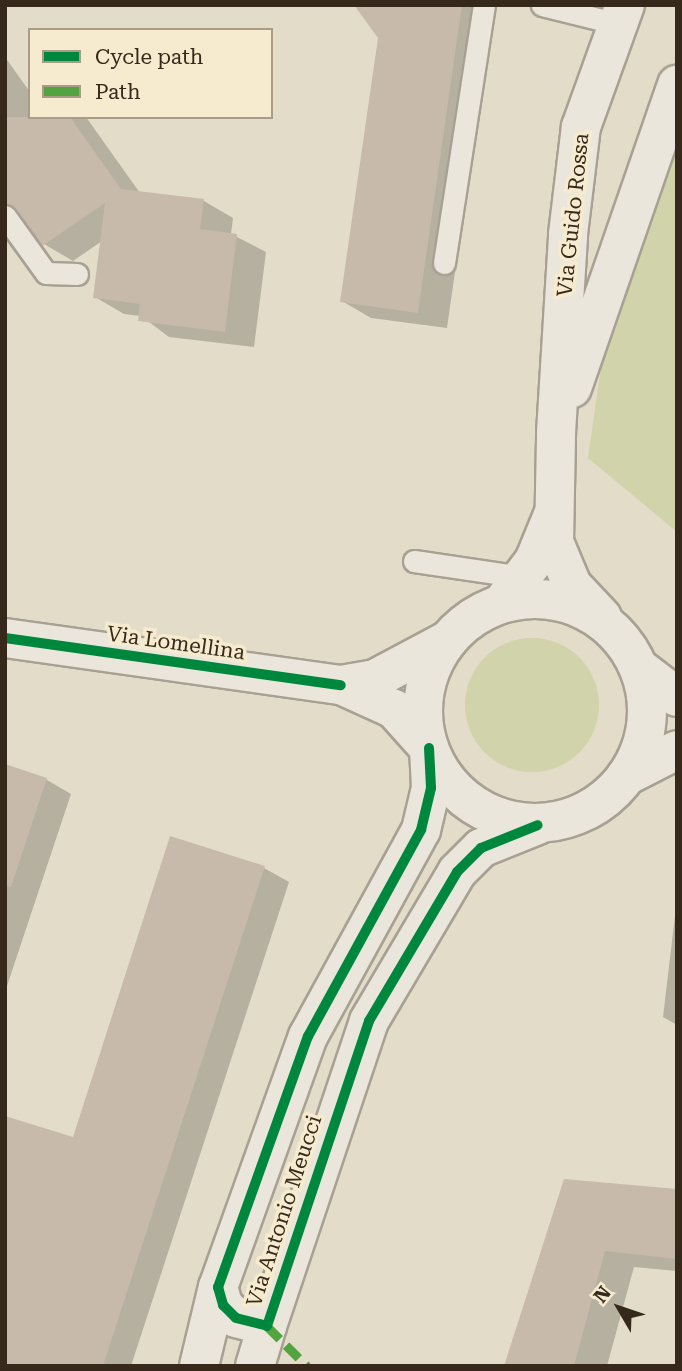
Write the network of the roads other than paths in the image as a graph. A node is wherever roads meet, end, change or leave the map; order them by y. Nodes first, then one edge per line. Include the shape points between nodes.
1 (484, 5) edge
2 (542, 5) edge
3 (622, 15) edge
4 (677, 85) edge
5 (5, 216) edge
6 (444, 263) dead end
7 (77, 274) dead end
8 (556, 433) junction
9 (555, 510) junction
10 (414, 561) dead end
11 (512, 590) junction
12 (602, 617) junction
13 (5, 638) edge
14 (448, 640) junction
15 (642, 670) junction
16 (341, 685) junction
17 (677, 697) edge
18 (429, 748) junction
19 (677, 750) edge
20 (626, 776) junction
21 (538, 825) junction
22 (218, 1287) junction
23 (267, 1326) junction
24 (199, 1366) edge
25 (255, 1366) edge

1 - 6 lane
2 - 3 lane
3 - 8 street, Via Guido Rossa via 581,127 568,234
4 - 8 street, Via Guido Rossa
5 - 7 lane via 46,273
8 - 9 street, Via Guido Rossa
9 - 11 street, Via Guido Rossa via 542,544
9 - 12 street, Via Guido Rossa via 554,542 563,569
10 - 11 lane
11 - 12 street via 566,601
11 - 14 street
12 - 15 street via 629,646
13 - 16 street, Via Lomellina
14 - 16 street, Via Lomellina via 375,679
14 - 18 street via 425,686 422,716
15 - 17 street
15 - 20 street via 643,732
16 - 18 street, Via Lomellina via 394,709
18 - 21 street via 448,782 477,809 514,823
18 - 22 street, Via Antonio Meucci via 431,788 421,830 308,1037
19 - 20 street
20 - 21 street via 601,804 577,818
21 - 23 street, Via Antonio Meucci via 481,848 457,872 369,1021
22 - 23 street, Via Antonio Meucci via 223,1305 236,1318
22 - 24 street, Via Antonio Meucci
23 - 25 street, Via Antonio Meucci

